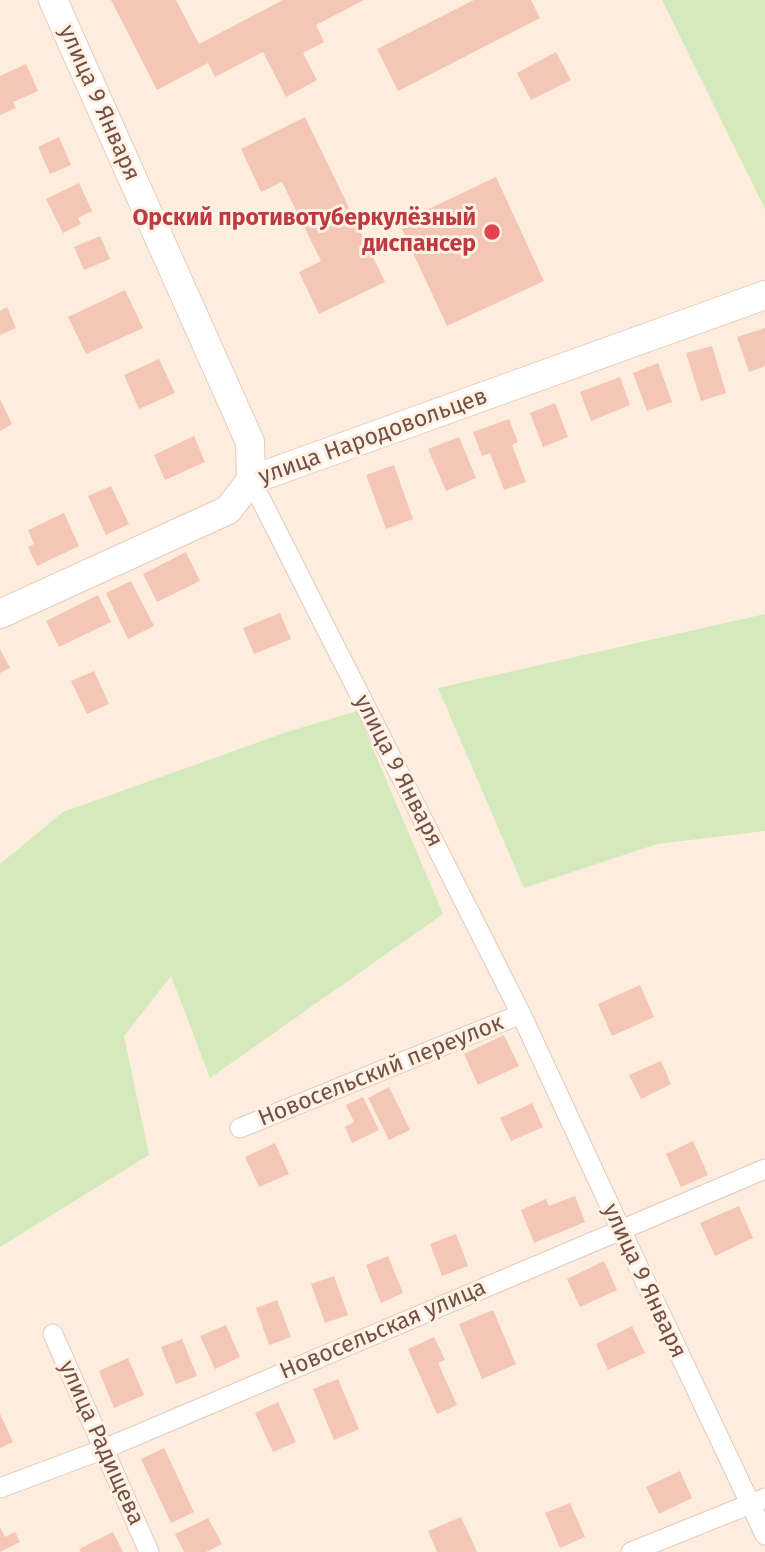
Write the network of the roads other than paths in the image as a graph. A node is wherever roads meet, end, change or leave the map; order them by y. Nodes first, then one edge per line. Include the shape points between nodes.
1 (52, 0) edge
2 (765, 295) edge
3 (251, 480) junction
4 (3, 606) edge
5 (521, 1014) junction
6 (240, 1128) dead end
7 (765, 1169) edge
8 (620, 1228) junction
9 (53, 1334) dead end
10 (104, 1449) junction
11 (0, 1488) edge
12 (757, 1501) edge
13 (765, 1535) edge
14 (149, 1552) edge
15 (631, 1552) edge

1 - 3 main road, улица 9 Января via 250,442
2 - 3 main road, улица Народовольцев
3 - 4 main road, улица Народовольцев via 228,510
3 - 5 street, улица 9 Января
5 - 6 street, Новосельский переулок
5 - 8 street, улица 9 Января
7 - 8 street, Новосельская улица
8 - 10 street, Новосельская улица
8 - 12 street, улица 9 Января
9 - 10 street, улица Радищева
10 - 11 street, Новосельская улица
10 - 14 street, улица Радищева
12 - 13 street, улица 9 Января
12 - 15 street

